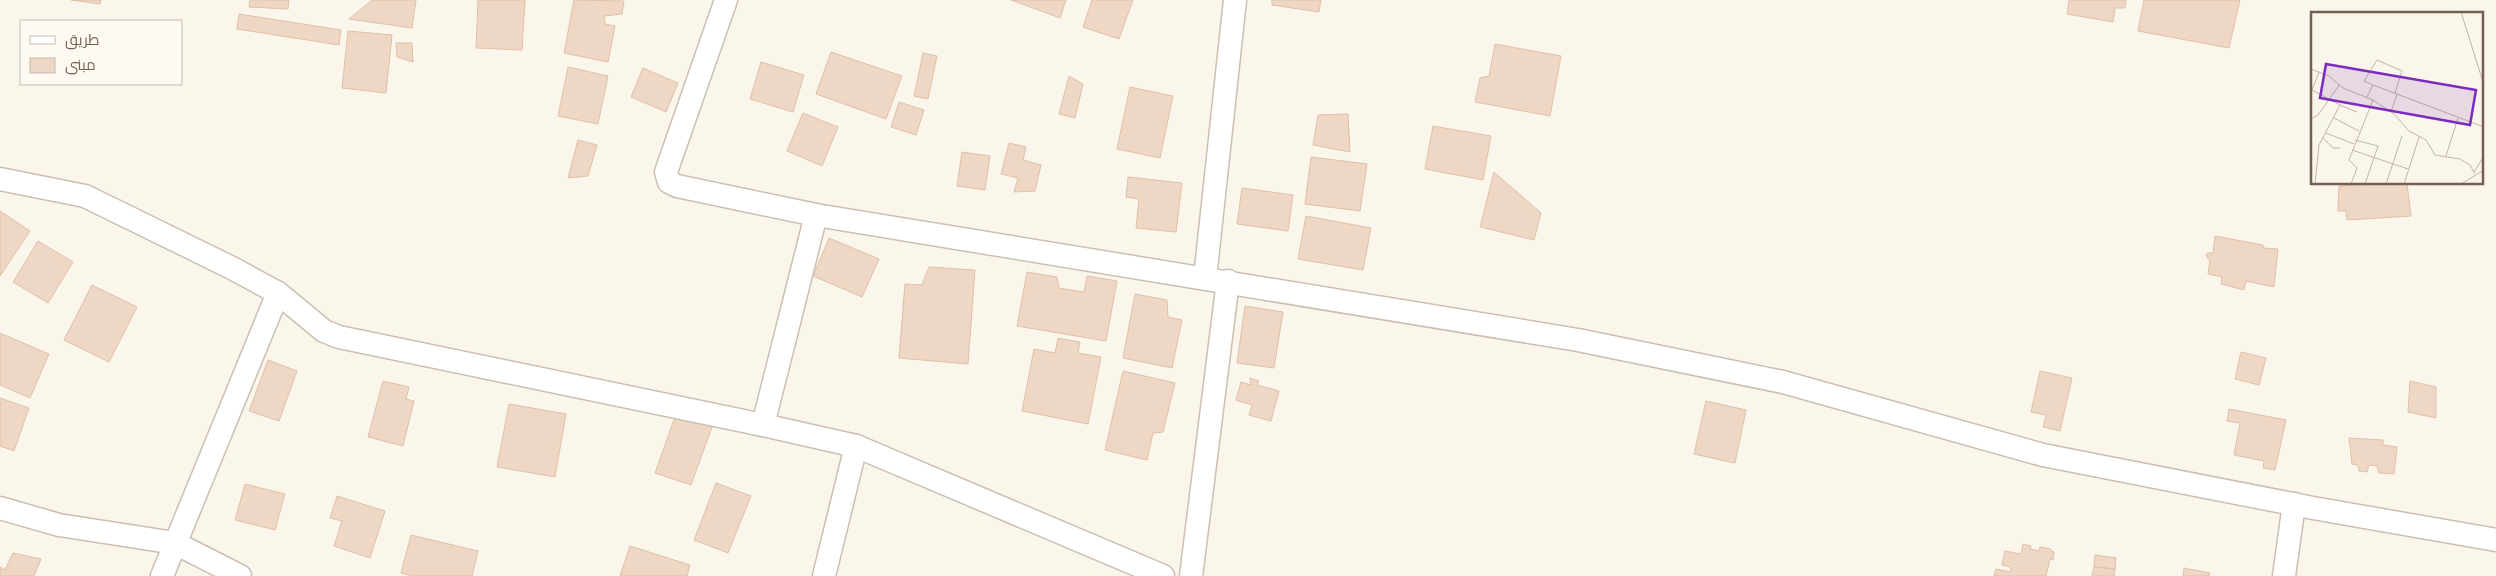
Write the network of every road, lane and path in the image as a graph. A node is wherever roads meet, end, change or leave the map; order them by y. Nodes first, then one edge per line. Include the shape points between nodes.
1 (726, 0) edge
2 (1235, 0) edge
3 (0, 179) edge
4 (816, 215) junction
5 (1205, 278) junction
6 (1228, 281) junction
7 (278, 293) junction
8 (763, 424) junction
9 (856, 446) junction
10 (2294, 504) junction
11 (0, 508) edge
12 (2496, 540) edge
13 (175, 544) junction
14 (162, 576) edge
15 (240, 576) edge
16 (824, 576) edge
17 (1163, 576) edge
18 (1190, 576) edge
19 (2284, 576) edge

1 - 4 street via 666,172 669,182
2 - 5 street
3 - 7 street via 85,196
4 - 5 street
4 - 8 street
5 - 6 street
6 - 10 street via 1578,340 1783,382 2043,455
6 - 18 street
7 - 8 street via 324,331 339,337
7 - 13 street
8 - 9 street
9 - 16 street
9 - 17 street
10 - 12 street
10 - 19 street
11 - 13 street via 59,525
13 - 14 street
13 - 15 street

